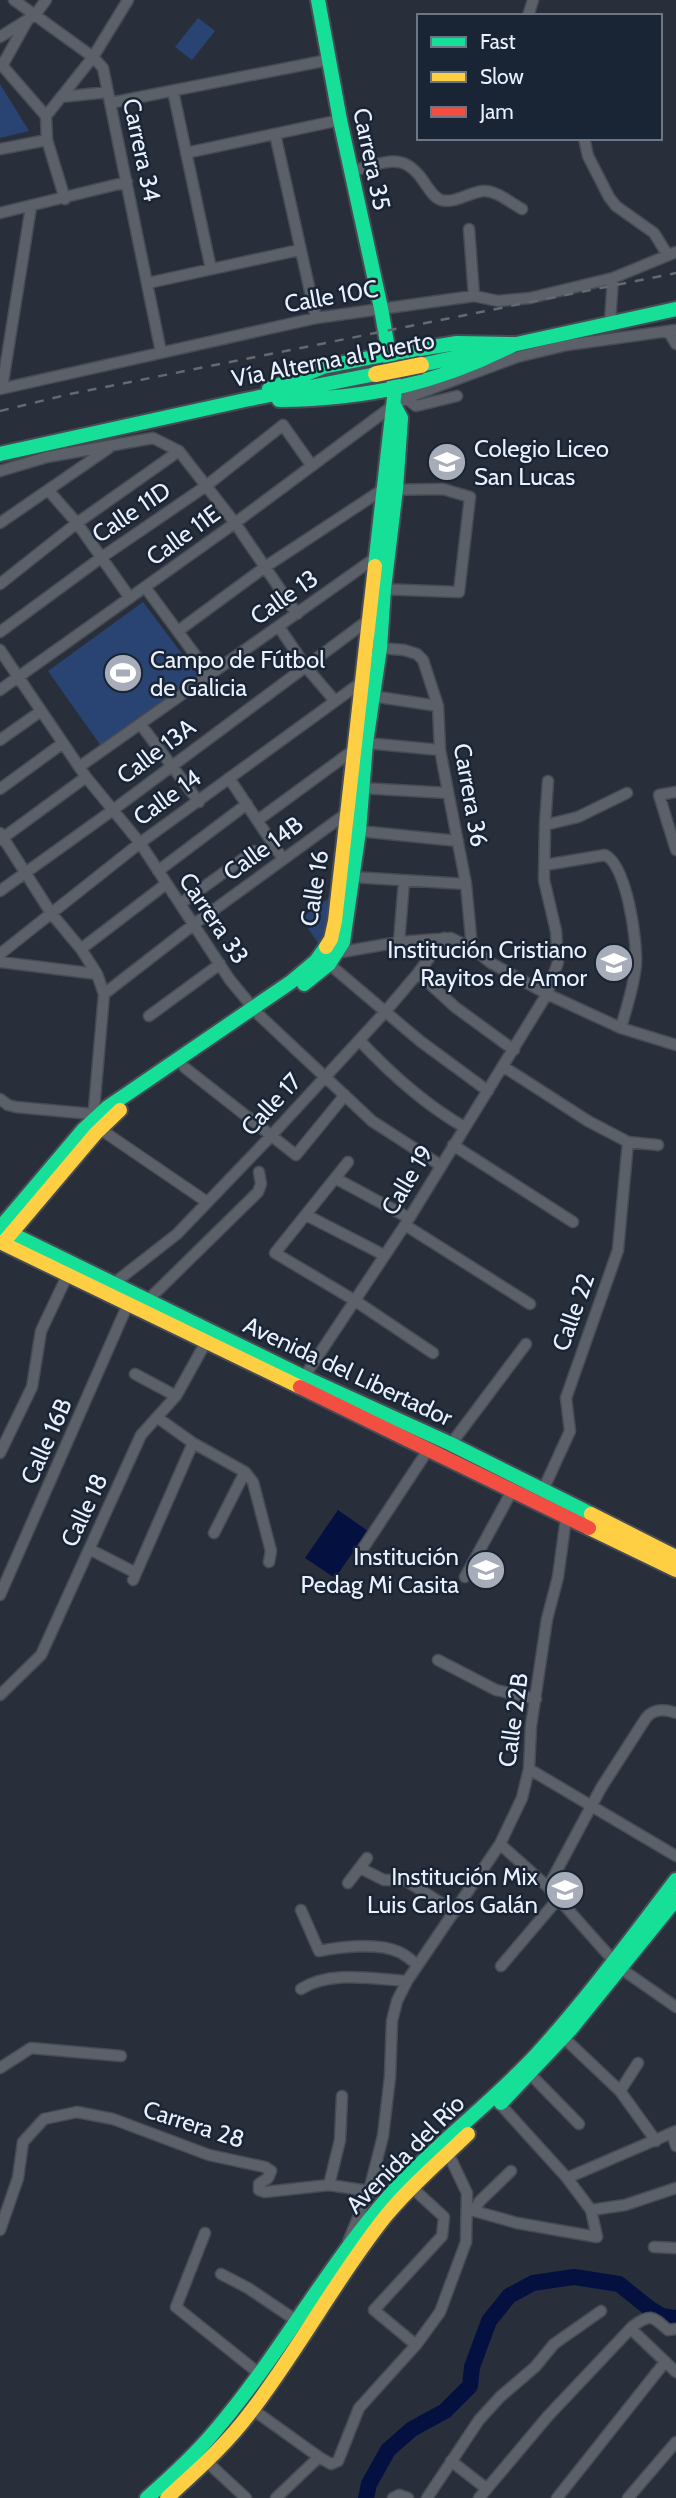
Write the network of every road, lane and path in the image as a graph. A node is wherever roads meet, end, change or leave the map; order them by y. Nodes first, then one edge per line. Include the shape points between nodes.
1 (14, 0) edge
2 (46, 0) edge
3 (128, 0) edge
4 (318, 0) edge
5 (31, 18) junction
6 (0, 37) edge
7 (93, 57) junction
8 (328, 60) junction
9 (1, 64) edge
10 (173, 91) junction
11 (61, 97) junction
12 (109, 98) junction
13 (46, 116) junction
14 (340, 120) junction
15 (275, 134) junction
16 (47, 140) junction
17 (584, 140) edge
18 (0, 149) edge
19 (186, 153) junction
20 (351, 171) junction
21 (127, 182) junction
22 (65, 199) junction
23 (31, 206) junction
24 (522, 209) dead end
25 (0, 213) edge
26 (469, 229) dead end
27 (299, 250) junction
28 (672, 253) edge
29 (211, 269) junction
30 (613, 278) junction
31 (148, 283) junction
32 (474, 296) junction
33 (381, 308) junction
34 (676, 309) edge
35 (316, 318) junction
36 (610, 323) junction
37 (384, 328) joint
38 (672, 330) edge
39 (515, 344) junction
40 (676, 344) edge
41 (161, 352) junction
42 (389, 354) junction
43 (1, 389) edge
44 (457, 396) dead end
45 (245, 400) junction
46 (395, 400) junction
47 (113, 445) junction
48 (179, 451) junction
49 (0, 454) edge
50 (312, 466) junction
51 (0, 471) edge
52 (206, 486) junction
53 (389, 489) junction
54 (48, 490) junction
55 (0, 523) edge
56 (77, 523) junction
57 (235, 523) junction
58 (102, 557) junction
59 (375, 558) junction
60 (265, 567) junction
61 (0, 584) edge
62 (145, 587) junction
63 (379, 589) junction
64 (130, 597) junction
65 (298, 614) junction
66 (371, 618) junction
67 (279, 627) junction
68 (178, 631) junction
69 (0, 632) edge
70 (380, 648) junction
71 (0, 650) edge
72 (306, 667) junction
73 (19, 676) junction
74 (210, 676) junction
75 (363, 680) junction
76 (0, 690) edge
77 (372, 696) junction
78 (335, 701) junction
79 (438, 706) junction
80 (41, 711) junction
81 (141, 725) junction
82 (0, 740) edge
83 (63, 743) junction
84 (360, 746) junction
85 (440, 750) junction
86 (171, 765) junction
87 (79, 767) junction
88 (86, 777) junction
89 (229, 778) junction
90 (548, 781) dead end
91 (361, 788) junction
92 (0, 789) edge
93 (676, 792) edge
94 (448, 793) junction
95 (627, 793) dead end
96 (199, 802) junction
97 (247, 804) junction
98 (113, 810) junction
99 (347, 813) junction
100 (258, 820) junction
101 (545, 825) junction
102 (359, 831) junction
103 (1, 837) edge
104 (458, 841) junction
105 (140, 844) junction
106 (676, 850) edge
107 (254, 851) dead end
108 (283, 859) junction
109 (545, 865) junction
110 (158, 871) junction
111 (25, 873) junction
112 (352, 877) junction
113 (404, 881) junction
114 (166, 884) junction
115 (466, 884) junction
116 (0, 891) edge
117 (180, 904) junction
118 (51, 913) junction
119 (193, 925) junction
120 (443, 938) junction
121 (399, 942) junction
122 (472, 948) junction
123 (81, 949) junction
124 (0, 954) edge
125 (332, 958) junction
126 (0, 962) edge
127 (220, 964) junction
128 (418, 973) junction
129 (97, 974) junction
130 (547, 993) junction
131 (104, 994) junction
132 (256, 1012) junction
133 (385, 1012) junction
134 (149, 1016) dead end
135 (621, 1028) junction
136 (359, 1041) junction
137 (676, 1045) edge
138 (514, 1050) junction
139 (184, 1067) junction
140 (504, 1067) junction
141 (325, 1077) junction
142 (488, 1091) junction
143 (345, 1096) junction
144 (0, 1099) edge
145 (95, 1121) junction
146 (464, 1127) junction
147 (270, 1137) junction
148 (628, 1142) junction
149 (453, 1145) junction
150 (658, 1145) dead end
151 (348, 1162) dead end
152 (440, 1165) junction
153 (259, 1172) dead end
154 (335, 1178) junction
155 (207, 1202) junction
156 (306, 1214) junction
157 (407, 1221) junction
158 (573, 1222) dead end
159 (3, 1235) edge
160 (384, 1255) junction
161 (68, 1274) junction
162 (113, 1284) junction
163 (148, 1300) junction
164 (354, 1300) junction
165 (128, 1304) junction
166 (530, 1304) dead end
167 (206, 1342) junction
168 (526, 1345) dead end
169 (433, 1353) dead end
170 (135, 1374) dead end
171 (301, 1381) junction
172 (176, 1396) junction
173 (158, 1418) junction
174 (193, 1443) junction
175 (451, 1444) junction
176 (428, 1450) junction
177 (0, 1453) edge
178 (245, 1472) junction
179 (543, 1490) junction
180 (512, 1491) junction
181 (566, 1517) junction
182 (214, 1534) dead end
183 (89, 1549) junction
184 (362, 1550) dead end
185 (676, 1557) edge
186 (268, 1562) dead end
187 (676, 1570) edge
188 (465, 1577) dead end
189 (0, 1595) edge
190 (438, 1660) dead end
191 (0, 1695) edge
192 (536, 1699) junction
193 (676, 1713) edge
194 (529, 1769) junction
195 (590, 1807) junction
196 (500, 1844) junction
197 (676, 1856) edge
198 (367, 1858) dead end
199 (360, 1868) junction
200 (676, 1880) edge
201 (348, 1883) dead end
202 (548, 1887) junction
203 (558, 1899) junction
204 (676, 1899) edge
205 (301, 1909) dead end
206 (455, 1912) junction
207 (617, 1964) junction
208 (418, 1965) junction
209 (500, 1966) dead end
210 (407, 1981) junction
211 (301, 1989) dead end
212 (676, 2007) edge
213 (564, 2038) junction
214 (121, 2056) dead end
215 (638, 2063) dead end
216 (0, 2068) edge
217 (531, 2075) junction
218 (620, 2091) junction
219 (342, 2096) dead end
220 (500, 2104) junction
221 (579, 2124) dead end
222 (674, 2132) edge
223 (656, 2141) junction
224 (676, 2146) edge
225 (448, 2153) junction
226 (511, 2171) dead end
227 (568, 2178) junction
228 (407, 2184) junction
229 (328, 2185) junction
230 (676, 2188) edge
231 (369, 2191) junction
232 (470, 2210) junction
233 (591, 2210) junction
234 (0, 2230) edge
235 (205, 2233) dead end
236 (654, 2247) dead end
237 (676, 2248) edge
238 (343, 2252) junction
239 (221, 2274) dead end
240 (331, 2281) junction
241 (601, 2311) dead end
242 (303, 2320) junction
243 (631, 2329) junction
244 (676, 2329) edge
245 (416, 2345) junction
246 (665, 2362) junction
247 (676, 2372) edge
248 (261, 2375) junction
249 (252, 2409) junction
250 (676, 2442) edge
251 (319, 2458) junction
252 (206, 2461) junction
253 (451, 2462) junction
254 (487, 2489) junction
255 (147, 2498) edge
256 (167, 2498) edge
257 (246, 2498) edge
258 (276, 2498) edge
259 (393, 2498) edge
260 (408, 2498) edge
261 (428, 2498) edge
262 (479, 2498) edge
263 (557, 2498) edge
264 (628, 2498) edge

1 - 5 street, Carrera 34
2 - 5 street
3 - 7 street
4 - 8 main road, Carrera 35
5 - 6 street
5 - 7 street, Carrera 34
5 - 9 street
7 - 11 street
7 - 12 street, Carrera 34 via 103,68
8 - 10 street
8 - 14 main road, Carrera 35
9 - 13 street
10 - 12 street
10 - 19 street
11 - 12 street
11 - 13 street
12 - 21 street, Carrera 34
13 - 16 street
14 - 15 street
14 - 20 main road, Carrera 35
15 - 19 street
15 - 27 street
16 - 18 street
16 - 22 street
17 - 28 street, Calle 10C via 609,197
19 - 29 street
20 - 24 street via 406,162 440,200 485,191
20 - 33 main road, Carrera 35
21 - 22 street
21 - 31 street, Carrera 34
22 - 23 street
23 - 25 street
23 - 43 street
26 - 32 street
27 - 29 street
27 - 35 street
28 - 30 street, Calle 10C
29 - 31 street
30 - 32 street, Calle 10C via 530,298 498,301
30 - 36 street
31 - 41 street, Carrera 34
32 - 33 street, Calle 10C
33 - 35 street, Calle 10C
33 - 37 main road, Carrera 35
34 - 36 main road, Vía Alterna al Puerto
35 - 41 street, Calle 10C
36 - 39 main road, Vía Alterna al Puerto
37 - 42 main road, Calle 16
38 - 40 street
38 - 46 street, Calle 11E via 516,357
39 - 42 main road via 457,343
39 - 45 main road, Vía Alterna al Puerto, bridge
39 - 46 main road via 469,368 417,385
41 - 43 street, Calle 10C
42 - 45 main road via 323,367
42 - 46 main road, Calle 16
44 - 46 street via 416,406
45 - 46 main road
45 - 49 main road, Vía Alterna al Puerto
46 - 50 street, Calle 11E
46 - 53 main road, Calle 16 via 390,419
47 - 48 street via 153,438
47 - 51 street
47 - 54 street
48 - 52 street
48 - 56 street
50 - 52 street, Calle 11D via 283,425
50 - 57 street, Calle 11E
52 - 57 street
52 - 58 street, Calle 11D
53 - 59 main road, Calle 16
53 - 60 street
53 - 63 main road, Calle 16
53 - 63 street via 443,489 470,497 459,592
54 - 55 street
54 - 56 street
56 - 58 street
56 - 61 street
57 - 60 street
57 - 62 street, Calle 11E
58 - 64 street
58 - 69 street, Calle 11D
59 - 63 main road, Calle 16
59 - 65 street, Calle 13
60 - 65 street
60 - 68 street
62 - 64 street, Calle 11E
62 - 68 street
63 - 66 main road, Calle 16
63 - 70 main road, Calle 16
64 - 73 street, Calle 11E
65 - 67 street, Calle 13
66 - 72 street, Calle 13A
66 - 75 main road, Calle 16
67 - 72 street
67 - 74 street, Calle 13
68 - 74 street
70 - 77 main road, Calle 16
70 - 79 street, Carrera 36 via 417,654
71 - 73 street, Carrera 33
72 - 78 street
72 - 86 street, Calle 13A
73 - 76 street, Calle 11E
73 - 80 street, Carrera 33
74 - 81 street, Calle 13
75 - 78 street, Calle 14
75 - 84 main road, Calle 16
77 - 79 street
77 - 84 main road, Calle 16
78 - 89 street, Calle 14
79 - 85 street, Carrera 36
80 - 82 street
80 - 83 street, Carrera 33
81 - 86 street
81 - 87 street, Calle 13
83 - 87 street, Carrera 33
83 - 92 street
84 - 85 street
84 - 91 main road, Calle 16
84 - 99 main road, Calle 16
84 - 100 street
85 - 94 street, Carrera 36
86 - 96 street
86 - 98 street, Calle 13A
87 - 88 street, Carrera 33
88 - 98 street, Carrera 33
88 - 103 street
89 - 96 street, Calle 14
89 - 97 street
90 - 101 street, Calle 19
91 - 94 street
91 - 102 main road, Calle 16
93 - 106 street via 659,796
94 - 104 street, Carrera 36
95 - 101 street via 578,817
96 - 105 street, Calle 14
97 - 100 street
97 - 110 street
98 - 105 street, Carrera 33
98 - 111 street, Calle 13A
99 - 108 street, Calle 14B
99 - 132 main road, Calle 16 via 331,939 316,961
100 - 108 street
101 - 109 street, Calle 19
102 - 104 street
102 - 112 main road, Calle 16
103 - 111 street
104 - 115 street, Carrera 36
105 - 110 street, Carrera 33
105 - 118 street, Calle 14
107 - 117 street
108 - 119 street, Calle 14B
109 - 130 street, Calle 19 via 558,962
109 - 135 street via 605,855 613,861 626,888 636,964
110 - 114 street, Carrera 33
111 - 116 street, Calle 13A
111 - 118 street
112 - 113 street
112 - 125 main road, Calle 16 via 343,942
113 - 115 street
113 - 121 street
114 - 117 street, Carrera 33
114 - 123 street
115 - 122 street, Carrera 36
117 - 119 street, Carrera 33
118 - 123 street
118 - 124 street, Calle 14
119 - 127 street, Carrera 33
119 - 131 street, Calle 14B
120 - 121 street, Calle 16
120 - 122 street
120 - 128 street, Calle 17
121 - 125 street, Calle 16
122 - 130 street
123 - 129 street
125 - 132 main road, Calle 16
125 - 133 street
126 - 129 street
127 - 132 street, Carrera 33
127 - 134 street
128 - 133 street, Calle 17
128 - 138 street
129 - 131 street
130 - 135 street
130 - 138 street, Calle 19
131 - 145 street
132 - 139 main road, Calle 16
132 - 141 street, Carrera 33
132 - 145 main road, Calle 16 via 108,1107
133 - 136 street, Calle 17
133 - 142 street
135 - 137 street
136 - 141 street, Calle 17
136 - 146 street via 390,1072
138 - 140 street, Calle 19
139 - 145 main road, Calle 16 via 112,1116
139 - 147 street
140 - 142 street, Calle 19
140 - 148 street
141 - 143 street, Carrera 33
141 - 147 street, Calle 17
142 - 146 street, Calle 19
143 - 147 street via 296,1155
143 - 152 street, Carrera 33 via 372,1121
144 - 145 street via 16,1107
145 - 155 street
145 - 159 main road, Calle 16
146 - 149 street, Calle 19
147 - 155 street, Calle 17
148 - 150 street
148 - 179 street, Calle 22 via 618,1250 566,1398 570,1432
149 - 152 street, Calle 19
149 - 158 street
151 - 154 street
152 - 157 street, Calle 19
153 - 163 street via 258,1192
154 - 156 street
154 - 157 street
155 - 162 street, Calle 17 via 177,1234
156 - 160 street
156 - 164 street via 275,1253
157 - 160 street, Calle 19
157 - 166 street
159 - 161 main road, Avenida del Libertador
159 - 162 main road, Avenida del Libertador
160 - 164 street, Calle 19
161 - 165 main road, Avenida del Libertador
161 - 177 street via 41,1331 32,1387
162 - 163 main road, Avenida del Libertador
163 - 171 main road, Avenida del Libertador
164 - 169 street
164 - 171 street, Calle 19
165 - 167 main road, Avenida del Libertador
165 - 189 street, Calle 16B
167 - 171 main road, Avenida del Libertador
167 - 172 street, Calle 18
168 - 175 street
170 - 172 street
171 - 175 main road, Avenida del Libertador
171 - 176 main road, Avenida del Libertador
172 - 173 street, Calle 18
173 - 174 street
173 - 183 street, Calle 18 via 141,1435
174 - 178 street
174 - 183 street via 135,1577
175 - 179 main road, Avenida del Libertador
176 - 180 main road, Avenida del Libertador
176 - 184 street
178 - 182 street
178 - 186 street via 253,1482 271,1551
179 - 185 main road, Avenida del Libertador
180 - 181 main road, Avenida del Libertador
180 - 188 street
181 - 187 main road, Avenida del Libertador
181 - 192 street, Calle 22B
183 - 191 street, Calle 18 via 41,1655
190 - 192 street via 496,1690
192 - 194 street, Calle 22B
193 - 195 street via 667,1709 650,1713
194 - 195 street
194 - 196 street, Calle 22B via 522,1798
195 - 197 street
195 - 202 street
196 - 202 street
196 - 206 street, Calle 22B
198 - 199 street
199 - 201 street
199 - 206 street via 384,1880 405,1880
200 - 207 main road, Avenida del Río
202 - 203 street
203 - 207 street
203 - 209 street
204 - 207 main road, Avenida del Río
205 - 208 street via 319,1951 346,1946 392,1949
206 - 208 street, Calle 22B
207 - 212 street
207 - 213 main road, Avenida del Río
207 - 228 main road, Avenida del Río via 538,2053
208 - 210 street, Calle 22B
210 - 211 street via 338,1978 315,1980
210 - 231 street, Calle 22B via 392,2021 383,2136
213 - 217 main road, Avenida del Río
213 - 218 street
214 - 216 street via 31,2048
215 - 218 street
217 - 220 main road, Avenida del Río
217 - 221 street
218 - 223 street
219 - 229 street via 340,2140
220 - 225 main road, Avenida del Río
220 - 227 street
222 - 223 street
222 - 224 street
223 - 227 street
225 - 228 main road, Avenida del Río
225 - 232 street
226 - 232 street
227 - 233 street
228 - 238 main road, Avenida del Río
228 - 240 main road, Avenida del Río
228 - 245 street via 444,2217 442,2236 374,2310
229 - 231 street
229 - 234 street, Carrera 28 via 260,2190 259,2184 271,2171 265,2167 209,2155 113,2119 77,2112 44,2119 23,2142 18,2178
230 - 233 street via 625,2205
231 - 238 street, Calle 22B
232 - 233 street via 597,2237
232 - 245 street via 466,2242 440,2312
235 - 248 street via 176,2307
236 - 237 street
238 - 240 main road, Avenida del Río
239 - 242 street
240 - 242 main road, Avenida del Río
241 - 253 street via 564,2336 500,2397
242 - 248 main road, Avenida del Río
242 - 249 main road, Avenida del Río
243 - 244 street via 645,2318 654,2318 668,2330
243 - 246 street
243 - 254 street
245 - 251 street via 359,2408 338,2461 331,2464
246 - 247 street
246 - 263 street
248 - 255 main road, Avenida del Río via 214,2435
249 - 251 street
249 - 252 main road, Avenida del Río
250 - 264 street
251 - 258 street
252 - 256 main road, Avenida del Río
252 - 257 street
253 - 254 street
253 - 261 street
254 - 262 street
259 - 260 street

